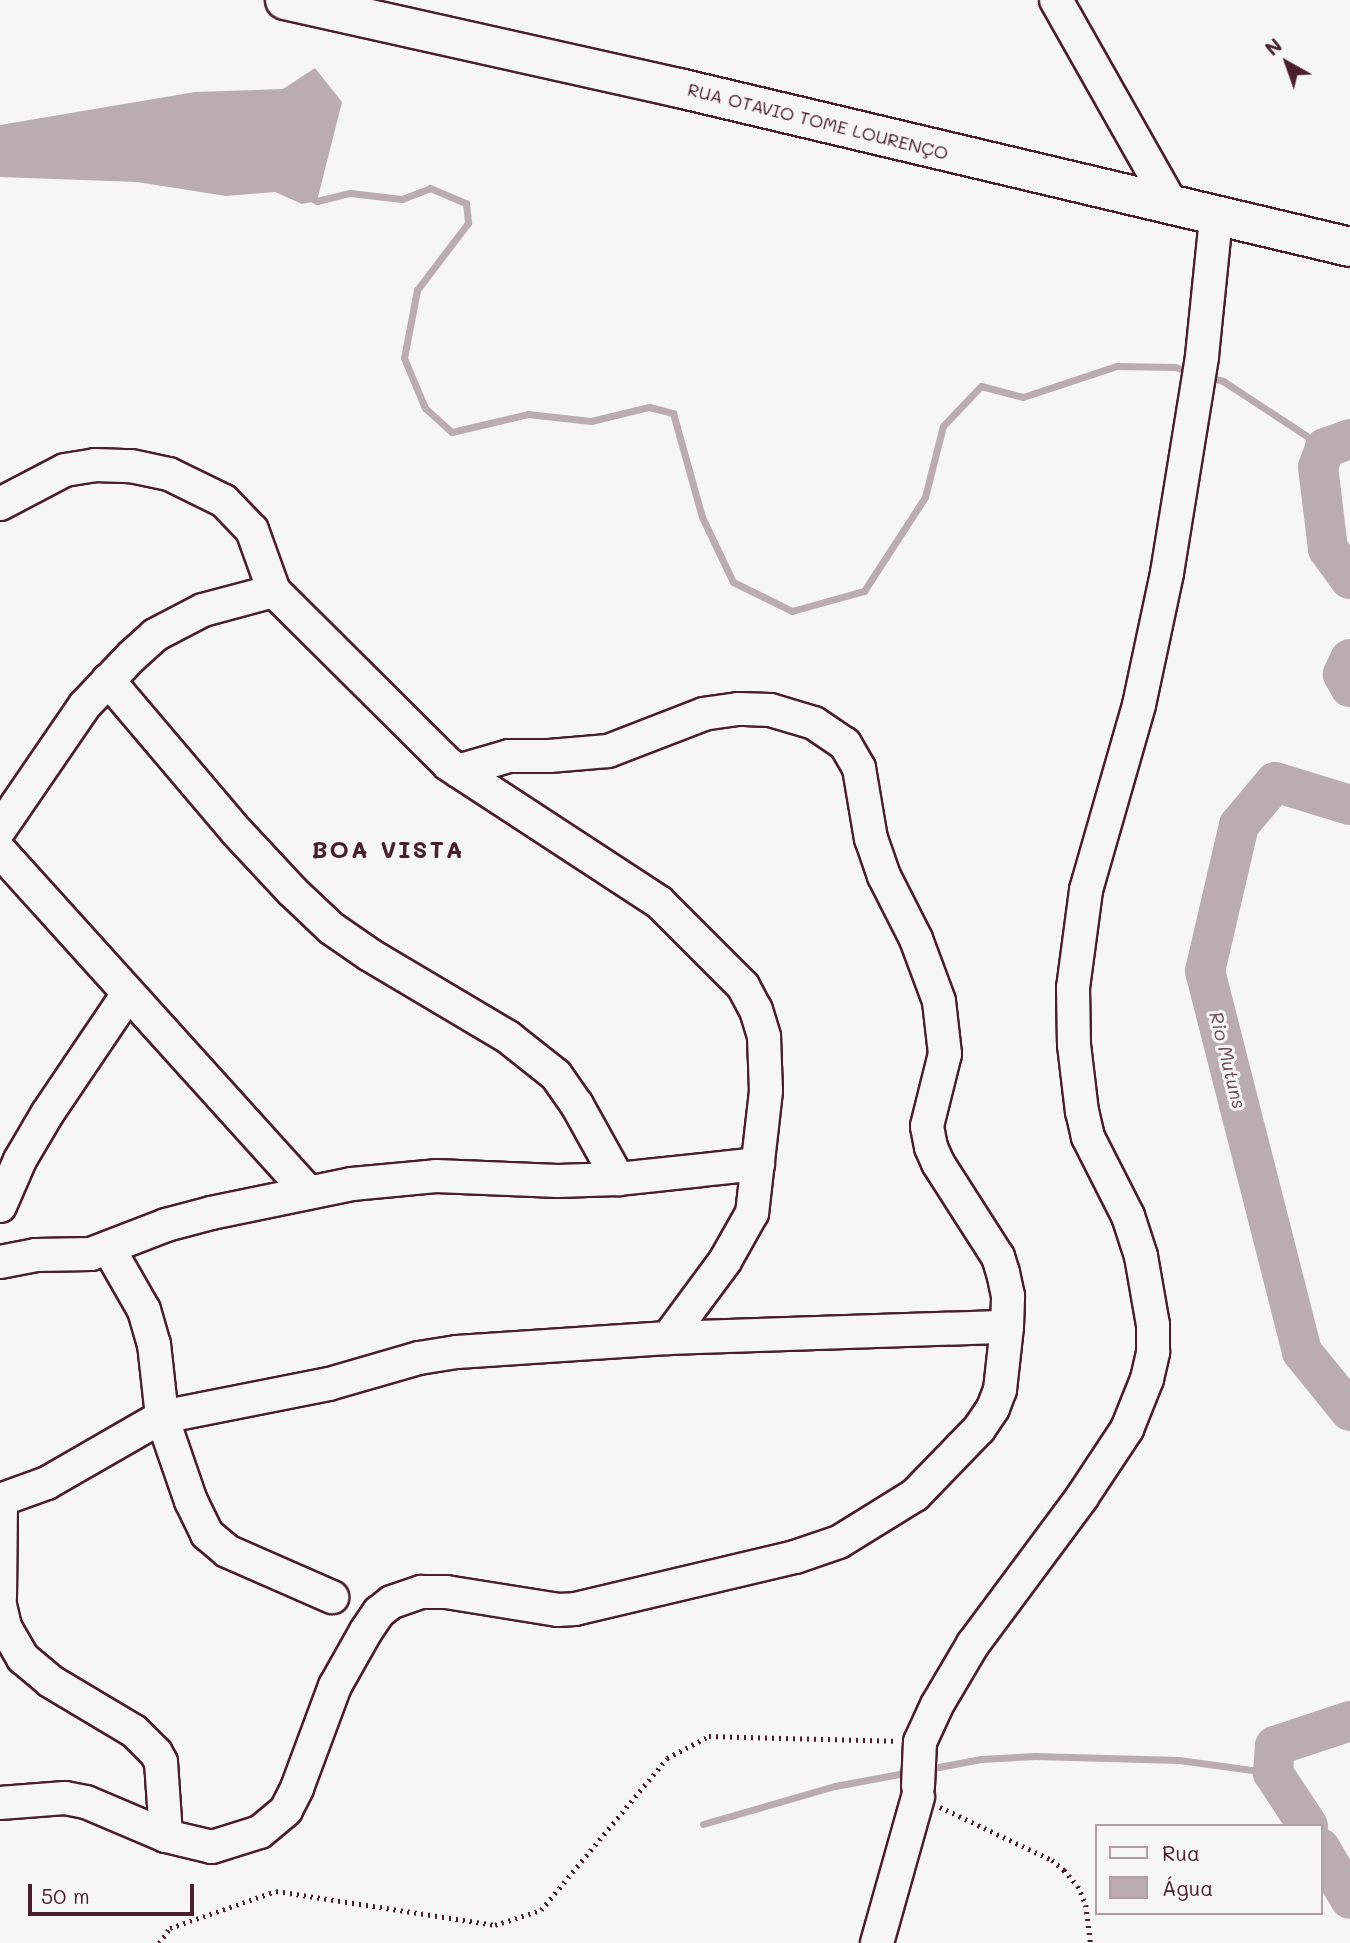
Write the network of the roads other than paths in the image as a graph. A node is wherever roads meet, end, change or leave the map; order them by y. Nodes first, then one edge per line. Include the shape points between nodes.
1 (285, 0) edge
2 (1056, 0) edge
3 (1173, 207) junction
4 (1216, 218) junction
5 (1350, 247) edge
6 (0, 504) edge
7 (274, 591) junction
8 (108, 680) junction
9 (458, 771) junction
10 (0, 829) edge
11 (0, 851) edge
12 (128, 995) junction
13 (10, 1152) edge
14 (758, 1164) junction
15 (618, 1179) junction
16 (307, 1191) junction
17 (0, 1206) edge
18 (109, 1249) junction
19 (0, 1262) edge
20 (1007, 1327) junction
21 (668, 1338) junction
22 (162, 1417) junction
23 (0, 1500) edge
24 (332, 1597) dead end
25 (0, 1598) edge
26 (0, 1605) edge
27 (0, 1803) edge
28 (166, 1836) junction
29 (877, 1943) edge

1 - 3 main road, RUA OTAVIO TOME LOURENÇO via 679,88
2 - 3 street
3 - 4 main road, RUA OTAVIO TOME LOURENÇO
4 - 5 main road, RUA OTAVIO TOME LOURENÇO
4 - 29 street via 1199,374 1167,573 1139,705 1086,890 1073,988 1082,1112 1088,1137 1128,1216 1141,1256 1153,1352 1127,1429 1083,1497 973,1644 918,1771
6 - 7 street via 65,470 131,466 169,474 224,501 239,515 252,530
7 - 8 street via 225,602 176,622 155,635
7 - 9 street
8 - 10 street via 58,741
8 - 15 street via 237,832 331,928 508,1037 556,1075
9 - 14 street via 659,902 743,986 764,1037 766,1091
9 - 20 street via 509,755 608,751 704,714 738,709 770,710 814,723 845,744 859,768 871,839 884,876 916,939 939,1000 945,1054 930,1106 928,1138 938,1163 998,1257 1008,1296
11 - 12 street
12 - 13 street
12 - 16 street
13 - 17 street
14 - 15 street
14 - 21 street via 744,1232
15 - 16 street via 436,1176
16 - 18 street via 166,1225
18 - 19 street
18 - 22 street via 149,1324
20 - 21 street
20 - 28 street via 1000,1390 979,1429 915,1494 877,1520 839,1542 795,1557 575,1609 558,1611 468,1594 405,1596 379,1612 335,1686 286,1810 272,1824 212,1847
21 - 22 street via 457,1352 329,1384
22 - 23 street via 47,1483
22 - 24 street via 191,1501 214,1542
23 - 25 street
26 - 28 street via 14,1646 37,1671 134,1731 156,1753 161,1762
27 - 28 street via 65,1798 86,1802

